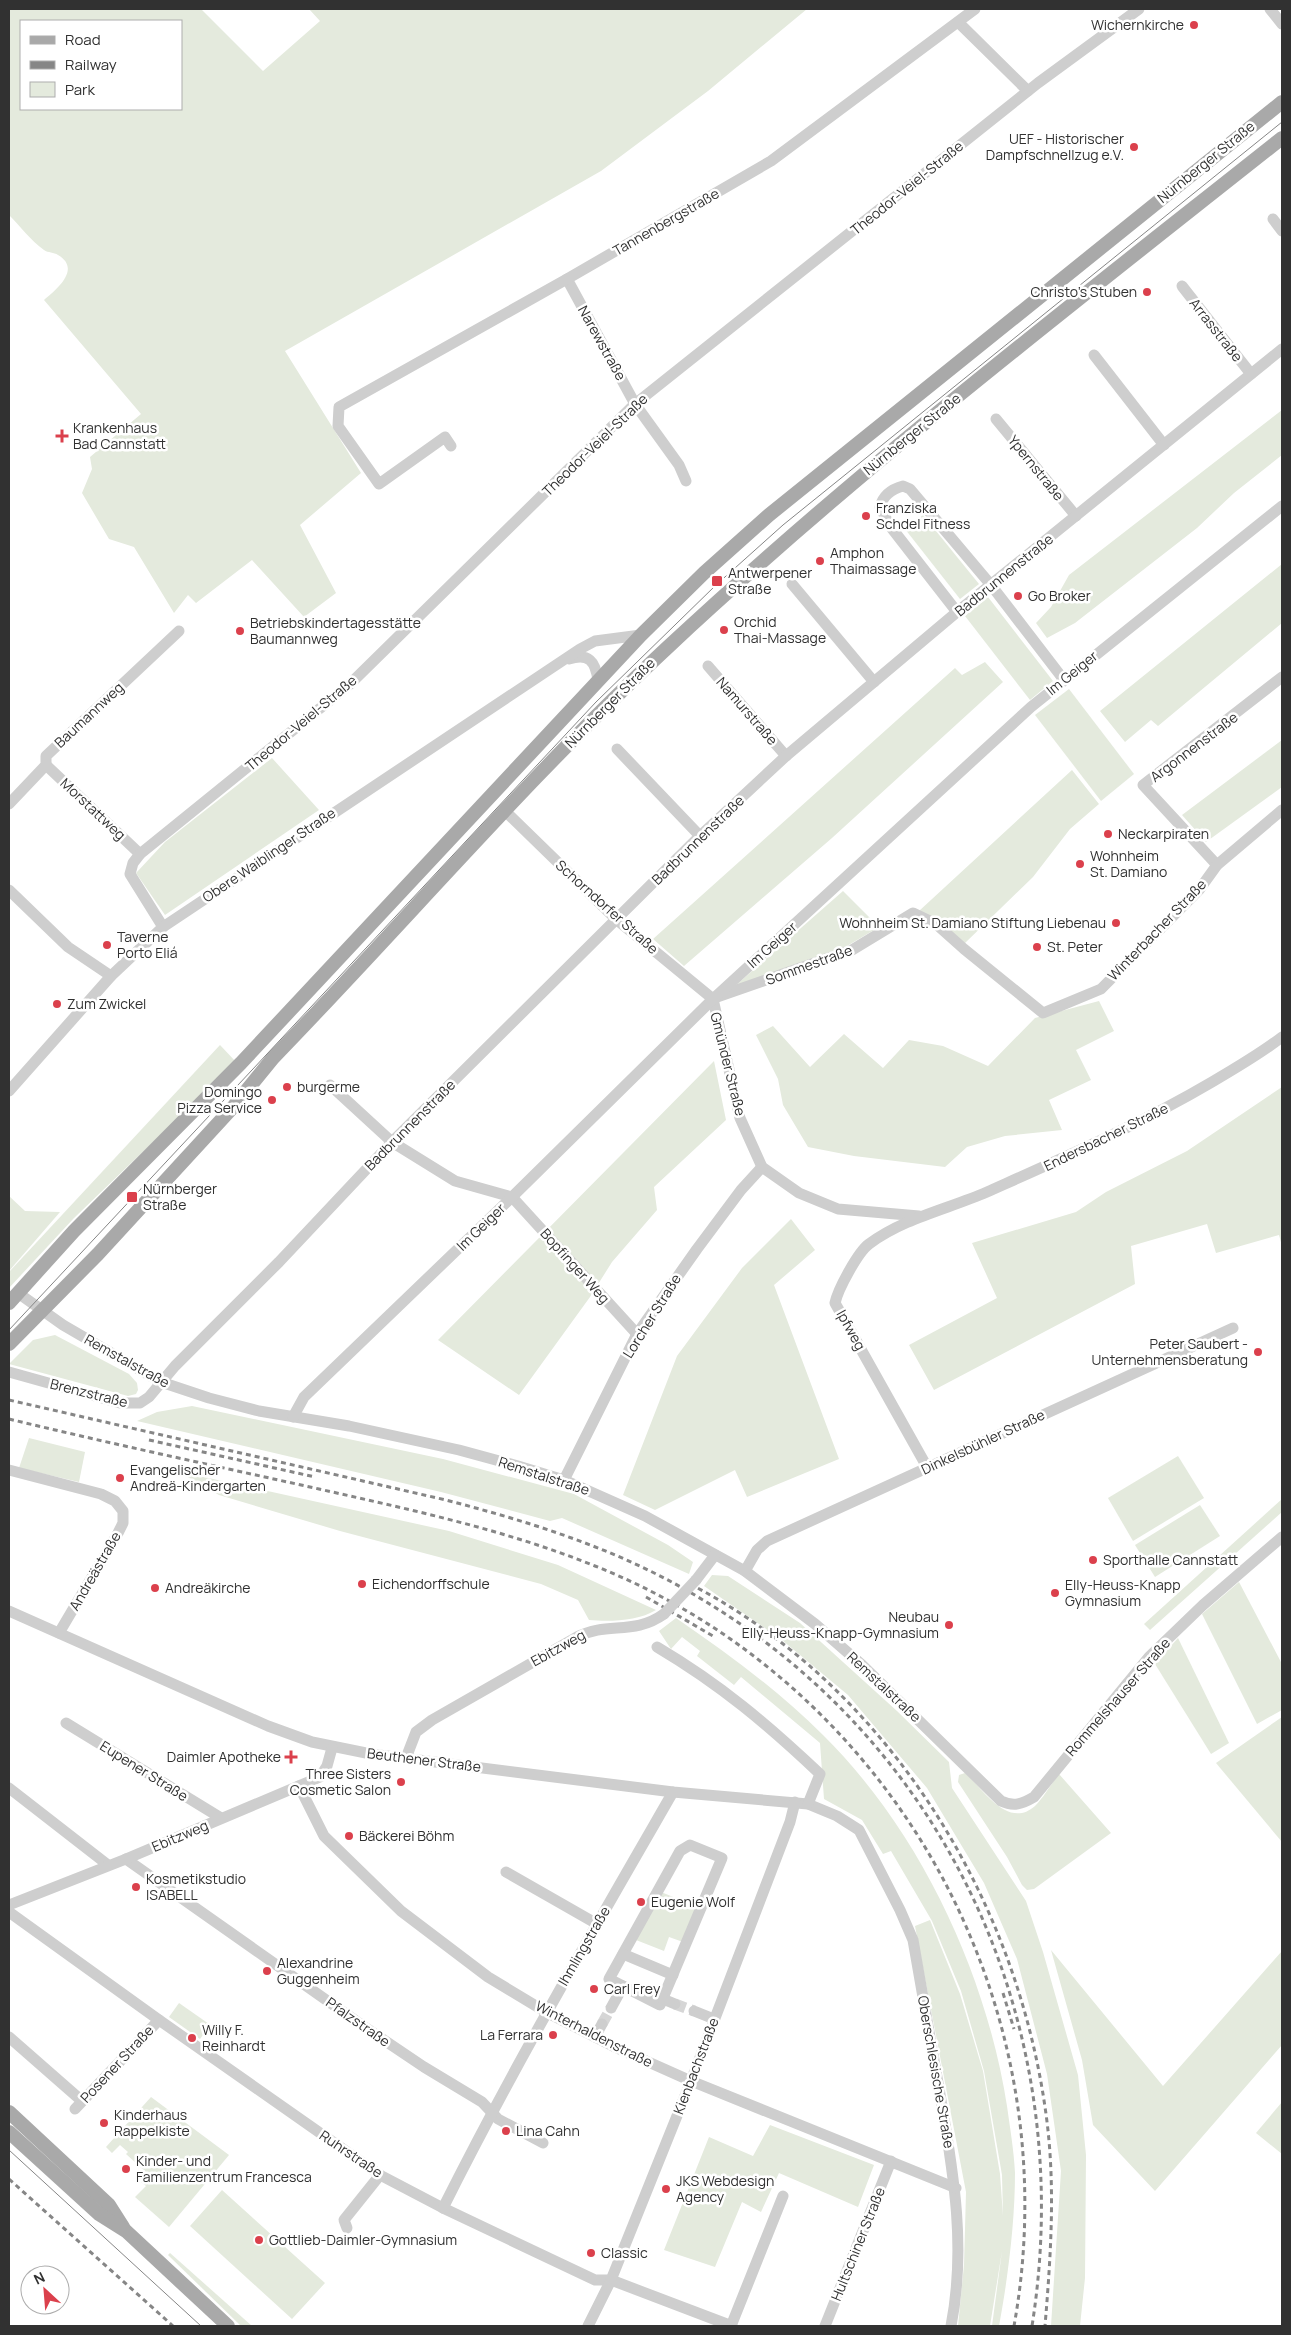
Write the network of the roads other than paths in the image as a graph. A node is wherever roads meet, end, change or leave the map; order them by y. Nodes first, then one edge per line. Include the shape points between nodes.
1 (975, 9) edge
2 (1139, 9) edge
3 (1270, 9) edge
4 (958, 22) junction
5 (1282, 24) edge
6 (1028, 92) junction
7 (1282, 102) edge
8 (1282, 138) edge
9 (1273, 219) dead end
10 (1282, 231) edge
11 (567, 279) junction
12 (1182, 286) dead end
13 (1282, 349) edge
14 (1094, 355) dead end
15 (1251, 374) junction
16 (635, 404) junction
17 (996, 419) dead end
18 (1164, 445) junction
19 (451, 446) dead end
20 (686, 481) dead end
21 (1282, 506) edge
22 (1076, 516) junction
23 (792, 584) dead end
24 (991, 585) junction
25 (957, 612) junction
26 (179, 631) dead end
27 (641, 635) junction
28 (564, 660) junction
29 (708, 666) dead end
30 (1282, 678) edge
31 (598, 680) junction
32 (1064, 680) junction
33 (874, 682) junction
34 (618, 749) dead end
35 (786, 756) junction
36 (46, 765) junction
37 (9, 804) edge
38 (1282, 810) edge
39 (505, 812) junction
40 (700, 836) junction
41 (140, 854) junction
42 (1217, 865) junction
43 (9, 890) edge
44 (617, 920) junction
45 (163, 927) junction
46 (111, 976) junction
47 (713, 999) junction
48 (1043, 1012) joint
49 (1282, 1037) edge
50 (330, 1085) dead end
51 (9, 1091) edge
52 (392, 1142) junction
53 (762, 1167) junction
54 (512, 1197) junction
55 (920, 1216) junction
56 (13, 1298) edge
57 (42, 1310) junction
58 (1233, 1328) dead end
59 (637, 1334) junction
60 (9, 1344) edge
61 (9, 1372) edge
62 (161, 1382) junction
63 (293, 1417) junction
64 (927, 1467) junction
65 (9, 1470) edge
66 (564, 1480) junction
67 (1282, 1537) edge
68 (715, 1555) junction
69 (746, 1571) junction
70 (9, 1612) edge
71 (59, 1633) junction
72 (657, 1647) dead end
73 (66, 1723) dead end
74 (332, 1748) junction
75 (406, 1758) junction
76 (299, 1786) junction
77 (9, 1788) edge
78 (673, 1792) junction
79 (794, 1802) junction
80 (1026, 1802) joint
81 (808, 1804) junction
82 (222, 1818) junction
83 (859, 1830) joint
84 (126, 1858) junction
85 (108, 1865) junction
86 (506, 1872) dead end
87 (9, 1905) edge
88 (9, 1912) edge
89 (597, 1924) junction
90 (623, 1954) junction
91 (673, 1975) junction
92 (623, 1986) junction
93 (663, 1999) junction
94 (675, 2004) tunnel mouth
95 (611, 2008) tunnel mouth
96 (694, 2011) tunnel mouth
97 (546, 2012) junction
98 (714, 2019) junction
99 (159, 2020) junction
100 (602, 2024) tunnel mouth
101 (9, 2037) edge
102 (595, 2037) junction
103 (691, 2081) junction
104 (492, 2110) junction
105 (9, 2112) edge
106 (9, 2132) edge
107 (543, 2143) dead end
108 (891, 2161) junction
109 (380, 2175) junction
110 (956, 2188) junction
111 (783, 2196) dead end
112 (443, 2208) junction
113 (347, 2228) dead end
114 (126, 2231) junction
115 (611, 2280) junction
116 (228, 2326) edge
117 (588, 2326) edge
118 (731, 2326) edge
119 (825, 2326) edge
120 (951, 2326) edge

1 - 4 street, Tannenbergstraße
2 - 6 street, Theodor-Veiel-Straße
3 - 5 street
4 - 6 street
4 - 11 street, Tannenbergstraße via 771,161
6 - 16 street, Theodor-Veiel-Straße
7 - 27 main road, Nürnberger Straße via 769,515
8 - 39 main road, Nürnberger Straße via 813,516 599,713
9 - 10 street
11 - 16 street, Narewstraße
11 - 19 street, Tannenbergstraße via 339,408 338,426 379,484 444,437
12 - 15 street, Arrasstraße
13 - 15 street, Badbrunnenstraße
14 - 18 street
15 - 18 street, Badbrunnenstraße
16 - 20 street, Narewstraße via 679,465
16 - 41 street, Theodor-Veiel-Straße via 350,684
17 - 22 street, Ypernstraße
18 - 22 street, Badbrunnenstraße
21 - 32 street, Im Geiger
22 - 24 street, Badbrunnenstraße
23 - 33 street
24 - 25 street, Badbrunnenstraße
24 - 25 street via 910,489 903,486 886,494 880,506 890,526
24 - 32 street
25 - 33 street, Badbrunnenstraße
26 - 36 street, Baumannweg via 46,756
27 - 28 street, Obere Waiblinger Straße via 595,641
27 - 31 main road, Nürnberger Straße
28 - 31 street via 578,656 587,658 596,666
28 - 45 street, Obere Waiblinger Straße
29 - 35 street, Namurstraße
30 - 42 street, Argonnenstraße via 1144,785
31 - 56 main road, Nürnberger Straße via 241,1063 74,1231
32 - 47 street, Im Geiger
33 - 35 street, Badbrunnenstraße
34 - 40 street
35 - 40 street, Badbrunnenstraße
36 - 37 street, Baumannweg
36 - 41 street, Morstattweg
38 - 42 street, Winterbacher Straße
39 - 44 street, Schorndorfer Straße
39 - 57 main road, Nürnberger Straße via 273,1058 234,1106 98,1254
40 - 44 street, Badbrunnenstraße
41 - 45 street, Theodor-Veiel-Straße via 130,874
42 - 48 street, Winterbacher Straße via 1199,890 1102,989
43 - 46 street via 68,947
44 - 47 street, Schorndorfer Straße
44 - 52 street, Badbrunnenstraße
45 - 46 street, Obere Waiblinger Straße
46 - 51 street, Obere Waiblinger Straße
47 - 48 street, Sommestraße via 852,950 913,913 936,924
47 - 53 street, Gmünder Straße via 740,1118
47 - 54 street, Im Geiger
49 - 55 street, Endersbacher Straße via 1191,1094 1114,1136 952,1207
50 - 52 street
52 - 54 street via 455,1181
52 - 62 street, Badbrunnenstraße
53 - 55 street, Gmünder Straße via 798,1193 838,1209
53 - 59 street, Lorcher Straße via 691,1256
54 - 59 street, Bopfinger Weg
54 - 63 street, Im Geiger via 304,1397
55 - 64 street, Ipfweg via 868,1245 838,1292 836,1302
56 - 57 street, Remstalstraße
57 - 60 main road, Nürnberger Straße
57 - 62 street, Remstalstraße
58 - 64 street, Dinkelsbühler Straße
59 - 66 street, Lorcher Straße
61 - 62 street, Brenzstraße via 133,1405 149,1397
62 - 63 street, Remstalstraße via 209,1398
63 - 66 street, Remstalstraße via 459,1450
64 - 69 street, Dinkelsbühler Straße via 767,1541 757,1550
65 - 71 street, Andreästraße via 101,1494 123,1511 118,1533
66 - 68 street, Remstalstraße via 645,1516
67 - 80 street, Rommelshauser Straße via 1149,1657 1034,1797
68 - 69 street, Remstalstraße
68 - 75 street, Ebitzweg, bridge via 664,1614 645,1626 594,1630 577,1637 432,1720 416,1732
69 - 80 street, Remstalstraße via 815,1624 862,1666 1001,1800 1017,1805
70 - 71 street, Beuthener Straße
71 - 74 street, Beuthener Straße via 268,1726
72 - 81 street via 748,1708 820,1774
73 - 82 street, Eupener Straße
74 - 75 street, Beuthener Straße
74 - 76 street, Ebitzweg via 320,1777
75 - 78 street, Beuthener Straße
76 - 82 street, Ebitzweg
76 - 97 street, Winterhaldenstraße via 324,1836 401,1911 488,1977
77 - 85 street
78 - 79 street, Beuthener Straße
78 - 89 street, Ihmlingstraße
79 - 81 street, Beuthener Straße
79 - 98 street, Kienbachstraße via 790,1822
81 - 83 street, Beuthener Straße
82 - 84 street, Ebitzweg
83 - 110 street, Oberschlesische Straße via 913,1940
84 - 85 street, Ebitzweg
84 - 104 street, Pfalzstraße via 366,2028
85 - 87 street, Ebitzweg
86 - 89 street
88 - 99 street, Ruhrstraße
89 - 97 street, Ihmlingstraße
90 - 91 street
90 - 91 street via 680,1850 690,1845 722,1858
90 - 92 street via 609,1979
91 - 93 street
92 - 93 street via 660,2005
92 - 95 street
93 - 94 street
96 - 98 street
97 - 102 street, Winterhaldenstraße
97 - 104 street, Ihmlingstraße
98 - 103 street, Kienbachstraße
99 - 101 street, Posener Straße via 79,2105
99 - 109 street, Ruhrstraße
100 - 102 street
102 - 103 street, Winterhaldenstraße
103 - 108 street, Winterhaldenstraße
103 - 115 street, Kienbachstraße
104 - 107 street, Pfalzstraße via 498,2119
104 - 112 street, Ihmlingstraße
105 - 114 main road via 109,2205
106 - 114 main road via 99,2214
108 - 110 street, Winterhaldenstraße
108 - 119 street, Hultschiner Straße
109 - 112 street, Ruhrstraße
109 - 113 street via 344,2220
110 - 120 street, Oberschlesische Straße via 958,2239
111 - 118 street
112 - 115 street, Ruhrstraße via 595,2280
114 - 116 main road
115 - 117 street, Kienbachstraße
115 - 118 street, Ruhrstraße

